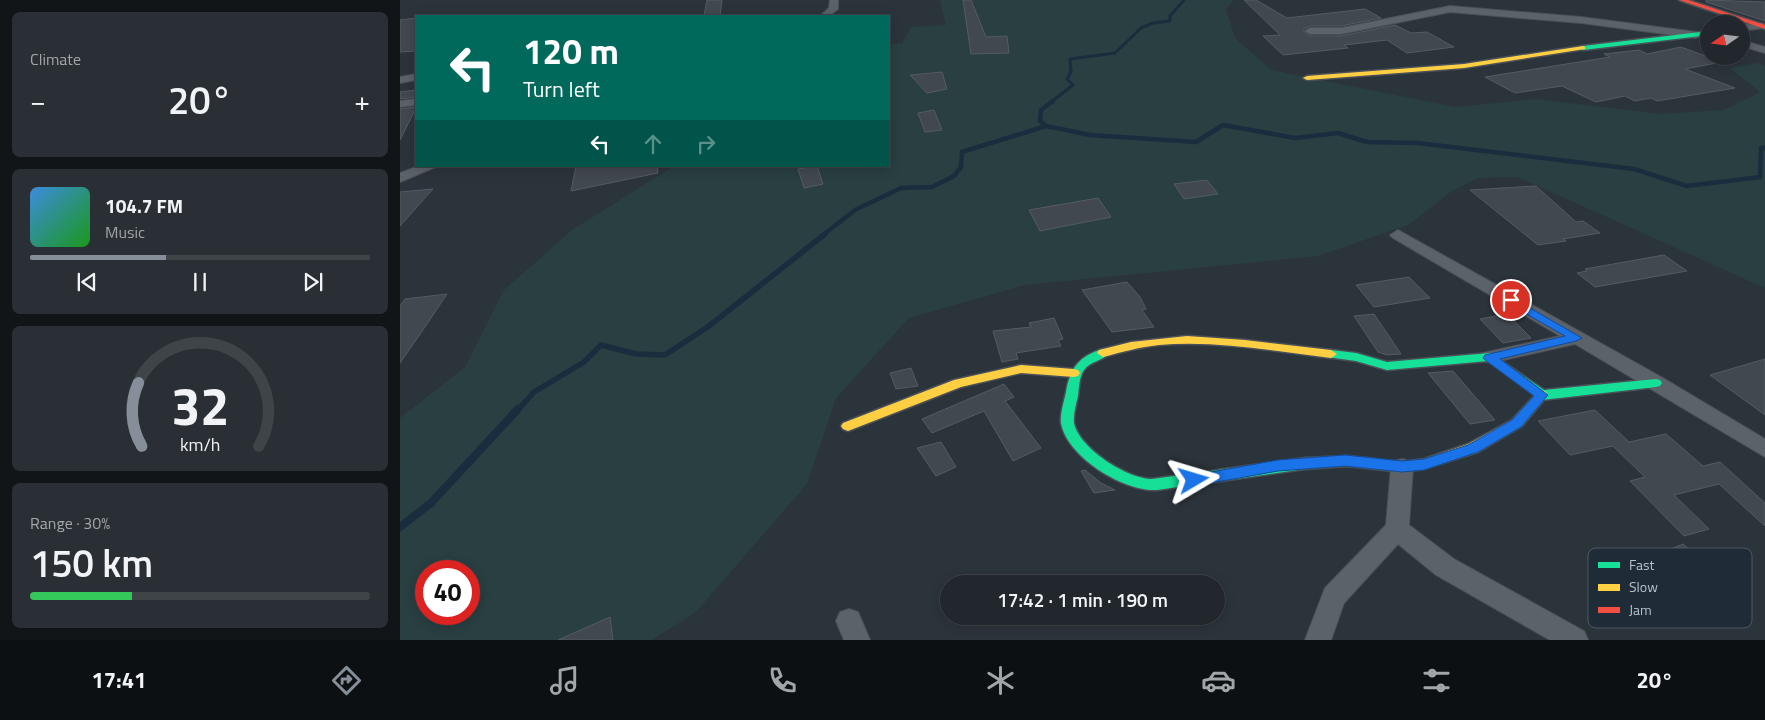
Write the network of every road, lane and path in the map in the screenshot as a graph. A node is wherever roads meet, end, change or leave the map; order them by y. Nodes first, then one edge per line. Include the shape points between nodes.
1 (834, 0) edge
2 (1682, 0) edge
3 (825, 15) edge
4 (1763, 26) edge
5 (1750, 27) edge
6 (1310, 31) dead end
7 (1700, 34) edge
8 (1696, 35) junction
9 (1750, 46) edge
10 (1765, 50) edge
11 (415, 77) edge
12 (1307, 78) dead end
13 (400, 80) edge
14 (415, 102) edge
15 (400, 104) edge
16 (429, 167) edge
17 (400, 178) edge
18 (1398, 235) dead end
19 (1576, 338) junction
20 (1490, 358) junction
21 (1074, 373) junction
22 (1656, 384) junction
23 (1542, 395) junction
24 (848, 426) dead end
25 (1765, 449) edge
26 (1402, 467) junction
27 (1397, 529) junction
28 (1318, 640) edge
29 (1575, 640) edge

1 - 3 street via 833,9
2 - 4 street
4 - 5 street
6 - 8 street via 1341,31 1450,9 1581,20
7 - 8 street
8 - 12 street via 1464,66
9 - 10 street
11 - 13 street
14 - 15 street
16 - 17 street
18 - 19 street
19 - 20 street
19 - 22 street
20 - 21 street via 1387,366 1356,357 1200,340 1128,345 1086,359
20 - 23 street
21 - 24 street via 1021,370 958,383
21 - 26 street via 1068,422 1076,439 1113,473 1144,484 1210,479 1278,466 1345,461
22 - 23 street
22 - 25 street
23 - 26 street via 1516,423 1473,448 1424,464
26 - 27 street
27 - 28 street via 1334,596
27 - 29 street via 1445,567

